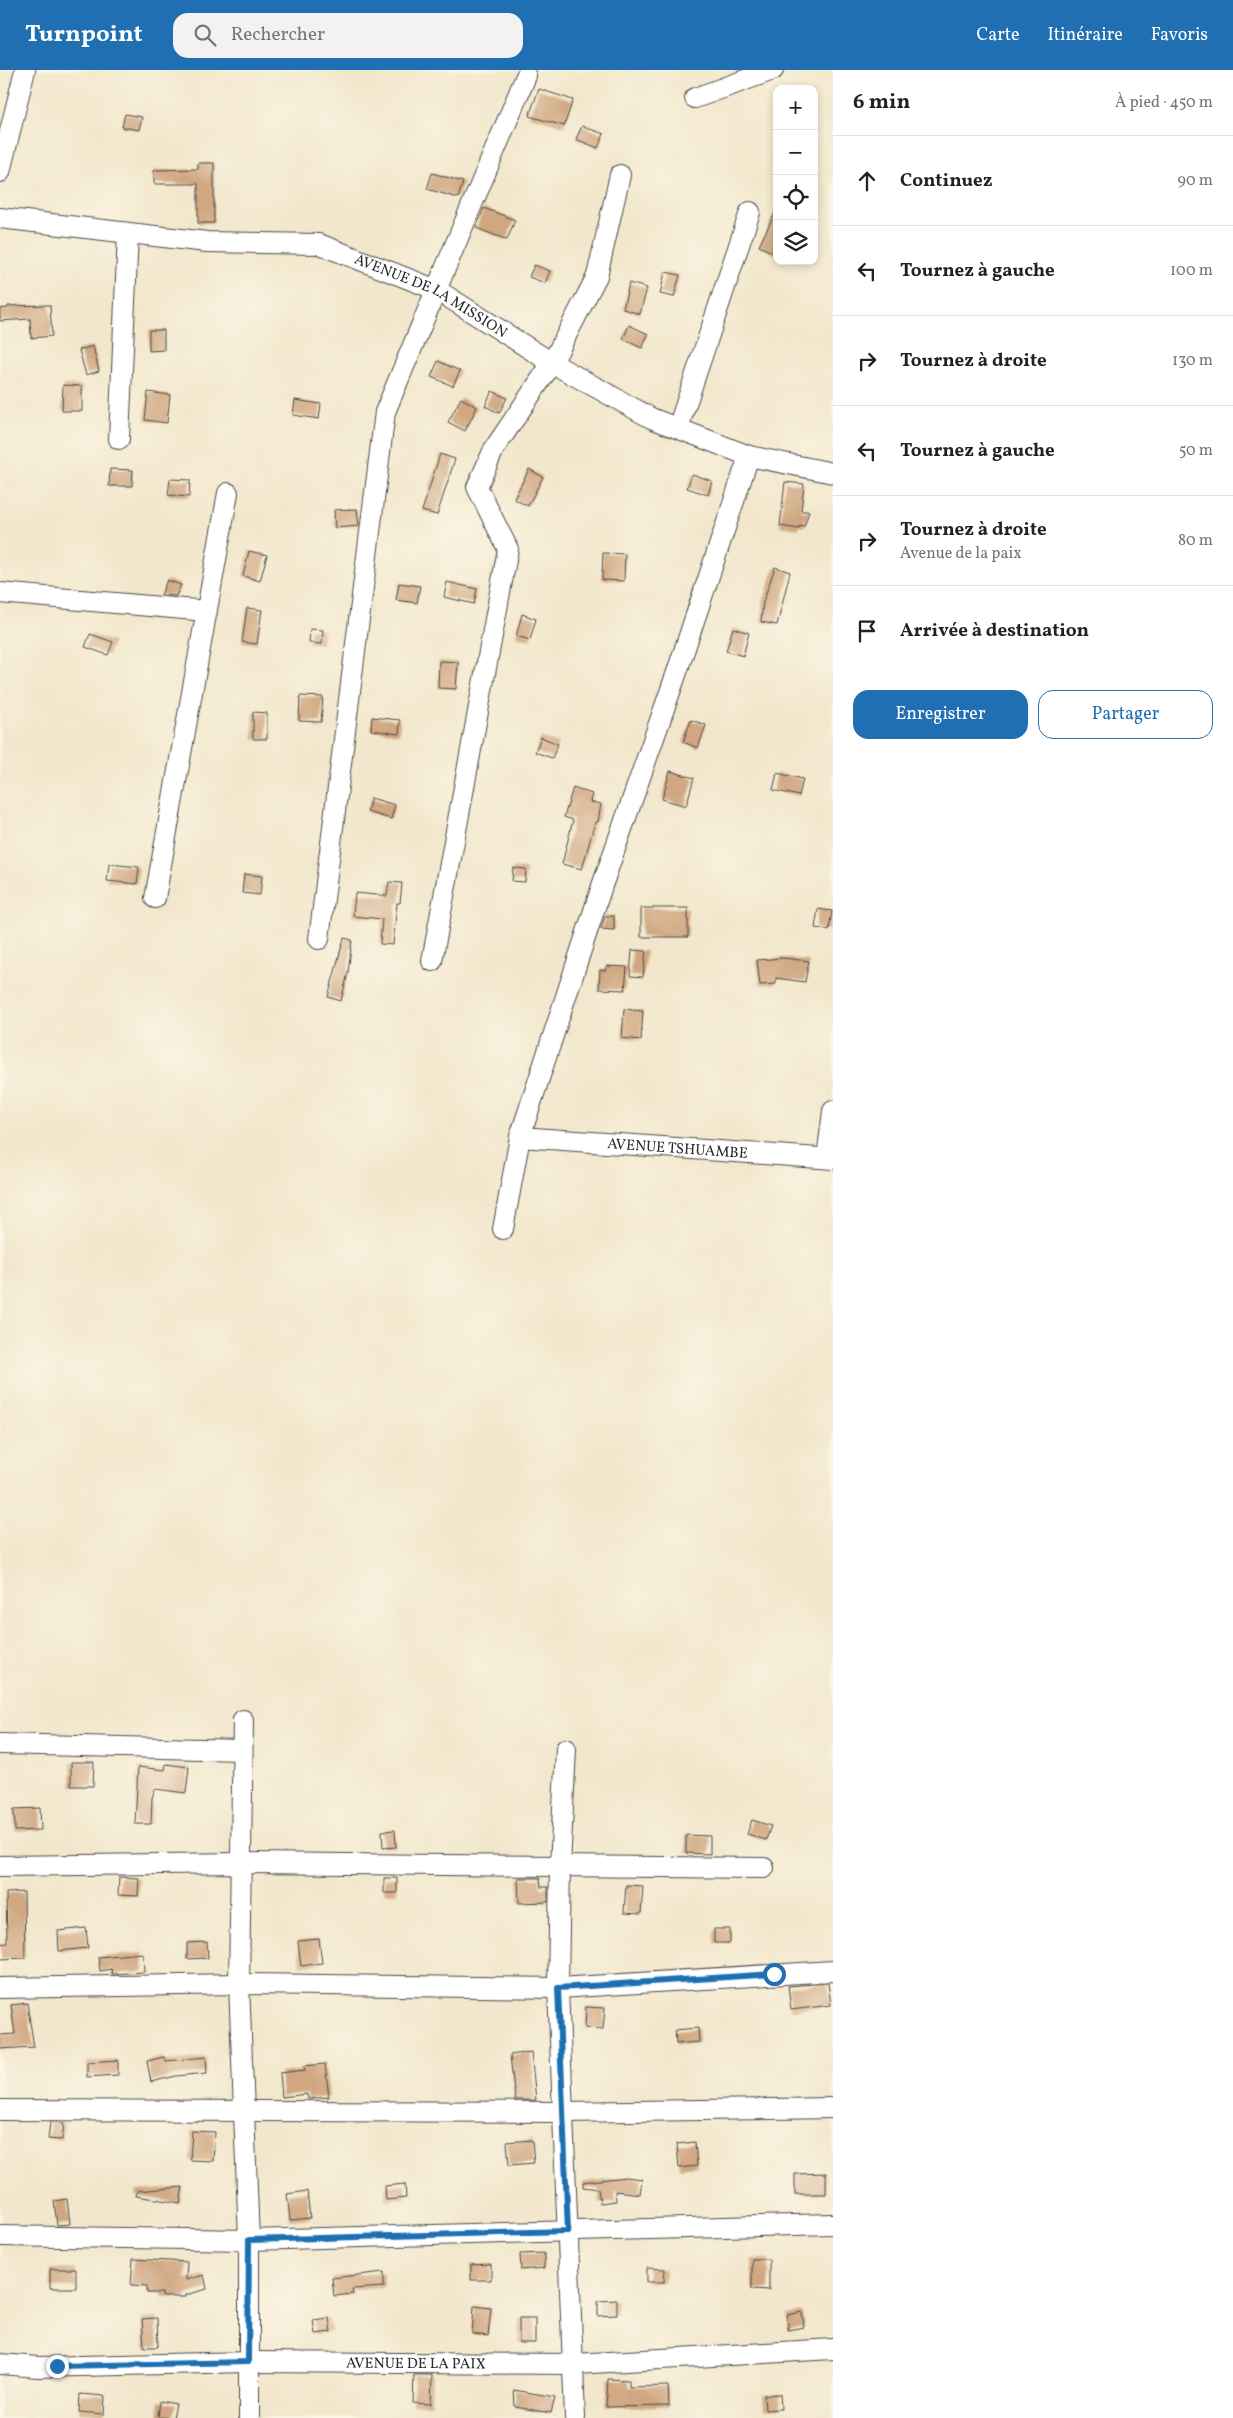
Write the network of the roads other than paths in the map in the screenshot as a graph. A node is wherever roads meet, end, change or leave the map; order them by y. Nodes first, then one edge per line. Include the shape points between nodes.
1 (25, 70) edge
2 (774, 70) edge
3 (526, 76) dead end
4 (695, 98) dead end
5 (0, 172) edge
6 (620, 175) dead end
7 (750, 212) dead end
8 (0, 218) edge
9 (128, 233) junction
10 (437, 290) junction
11 (552, 363) junction
12 (678, 428) junction
13 (120, 439) dead end
14 (749, 456) junction
15 (833, 474) edge
16 (228, 493) dead end
17 (0, 593) edge
18 (206, 611) junction
19 (155, 898) dead end
20 (319, 940) dead end
21 (432, 961) dead end
22 (833, 1111) edge
23 (520, 1137) junction
24 (830, 1158) edge
25 (503, 1229) dead end
26 (243, 1720) dead end
27 (0, 1744) edge
28 (566, 1749) dead end
29 (242, 1750) junction
30 (241, 1864) junction
31 (0, 1866) edge
32 (560, 1866) junction
33 (764, 1868) dead end
34 (833, 1971) edge
35 (239, 1984) junction
36 (0, 1988) edge
37 (558, 1988) junction
38 (833, 2108) edge
39 (245, 2109) junction
40 (0, 2110) edge
41 (564, 2112) junction
42 (833, 2224) edge
43 (568, 2231) junction
44 (0, 2236) edge
45 (249, 2240) junction
46 (833, 2349) edge
47 (248, 2362) junction
48 (0, 2364) edge
49 (574, 2364) junction
50 (250, 2418) edge
51 (575, 2418) edge

1 - 5 street
2 - 4 street
3 - 10 street
6 - 11 street via 597,276
7 - 12 street
8 - 9 street, AVENUE DE LA MISSION
9 - 10 street, AVENUE DE LA MISSION via 207,242 319,244
9 - 13 street
10 - 11 street, AVENUE DE LA MISSION
10 - 20 street via 385,412
11 - 12 street, AVENUE DE LA MISSION via 651,418
11 - 21 street via 494,449 477,487 508,549
12 - 14 street, AVENUE DE LA MISSION
14 - 15 street, AVENUE DE LA MISSION
14 - 23 street
16 - 18 street
17 - 18 street
18 - 19 street
22 - 24 street
23 - 24 street, AVENUE TSHUAMBE
23 - 25 street
26 - 29 street
27 - 29 street
28 - 32 street
29 - 30 street
30 - 31 street
30 - 32 street
30 - 35 street
32 - 33 street
32 - 37 street
34 - 37 street
35 - 36 street
35 - 37 street
35 - 39 street
37 - 41 street
38 - 41 street
39 - 40 street
39 - 41 street
39 - 45 street
41 - 43 street
42 - 43 street
43 - 45 street
43 - 49 street
44 - 45 street
45 - 47 street
46 - 49 street, AVENUE DE LA PAIX
47 - 48 street, AVENUE DE LA PAIX
47 - 49 street, AVENUE DE LA PAIX
47 - 50 street
49 - 51 street

